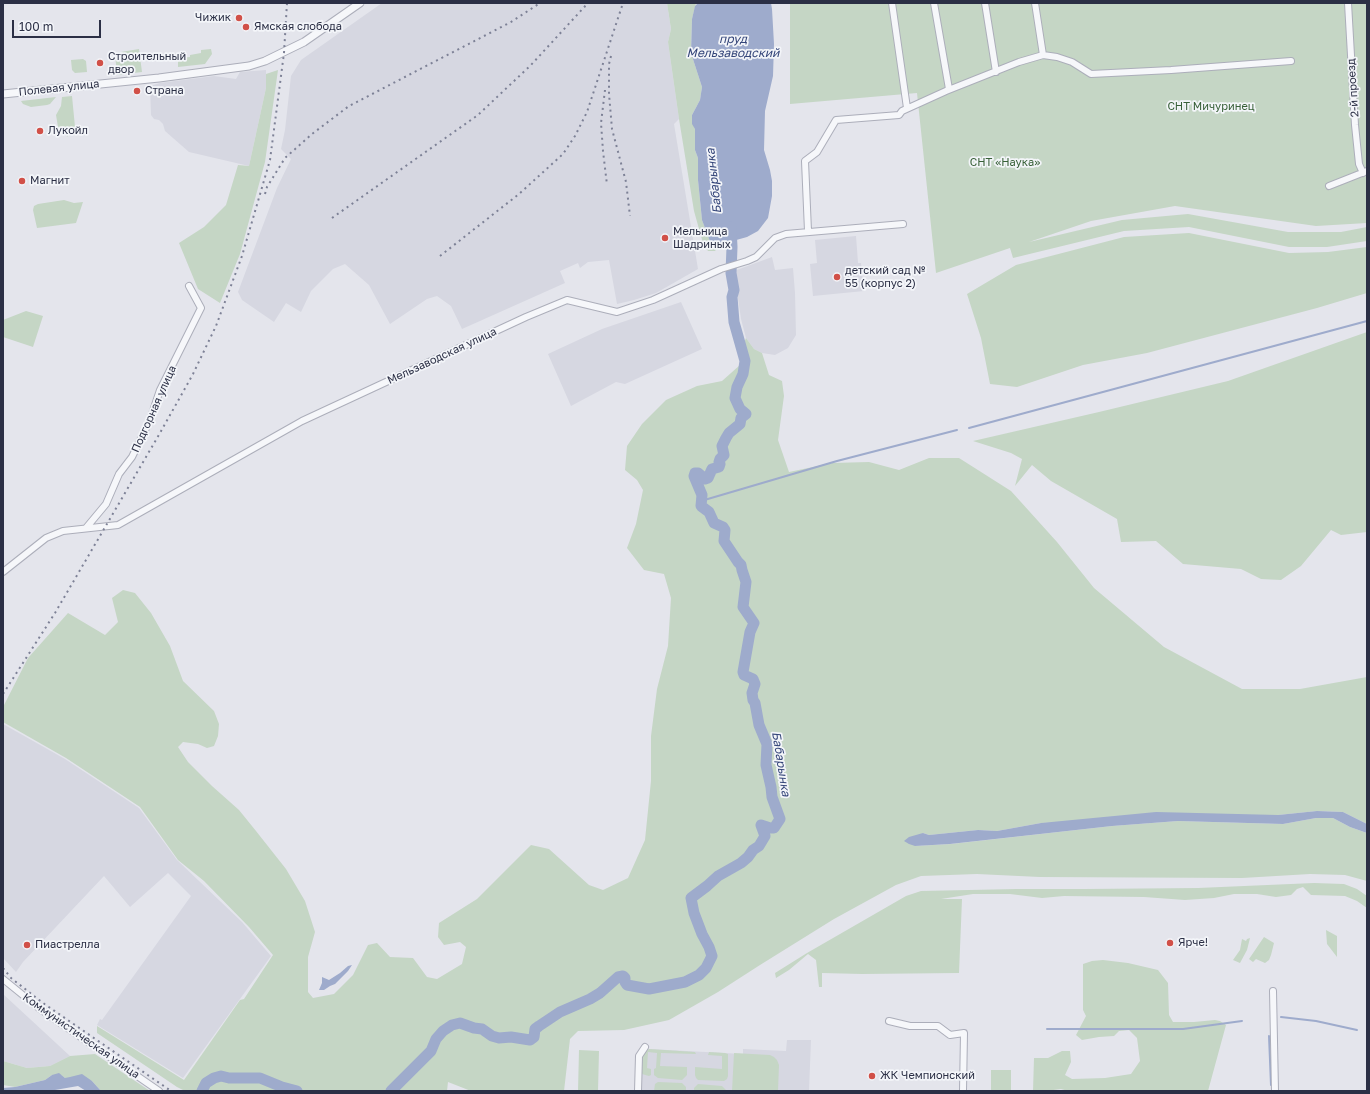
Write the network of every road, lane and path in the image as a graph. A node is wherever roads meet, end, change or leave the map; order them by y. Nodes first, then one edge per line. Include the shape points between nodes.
1 (360, 3) edge
2 (892, 3) edge
3 (934, 3) edge
4 (985, 3) edge
5 (1035, 3) edge
6 (1348, 3) edge
7 (1043, 55) junction
8 (1291, 60) dead end
9 (996, 72) junction
10 (946, 91) junction
11 (3, 94) edge
12 (907, 108) junction
13 (1365, 172) edge
14 (1329, 186) dead end
15 (903, 224) dead end
16 (808, 231) junction
17 (189, 286) dead end
18 (86, 528) junction
19 (3, 572) edge
20 (3, 979) edge
21 (1273, 991) dead end
22 (889, 1021) dead end
23 (644, 1047) dead end
24 (159, 1091) edge
25 (638, 1091) edge
26 (964, 1091) edge
27 (1275, 1091) edge

1 - 11 street, Полевая улица via 304,42 284,53 249,66
2 - 12 street
3 - 10 street via 949,88
4 - 9 street
5 - 7 street
6 - 13 street, 2-й проезд via 1359,164
7 - 8 street via 1072,62 1091,74
7 - 9 street
9 - 10 street
10 - 12 street
12 - 16 street via 899,115 836,120 817,152 805,161
13 - 14 street
15 - 16 street, Мельзаводская улица
16 - 18 street, Мельзаводская улица via 780,236 756,257 721,269 653,300 617,312 567,300 302,421 118,525
17 - 18 street, Подгорная улица via 202,308 160,390 150,420 132,457 119,474 106,504
18 - 19 street, Мельзаводская улица via 63,531 46,538
20 - 24 street, Коммунистическая улица via 40,1009
21 - 27 street
22 - 26 street via 910,1026 938,1026 950,1035 964,1033
23 - 25 street via 639,1056

